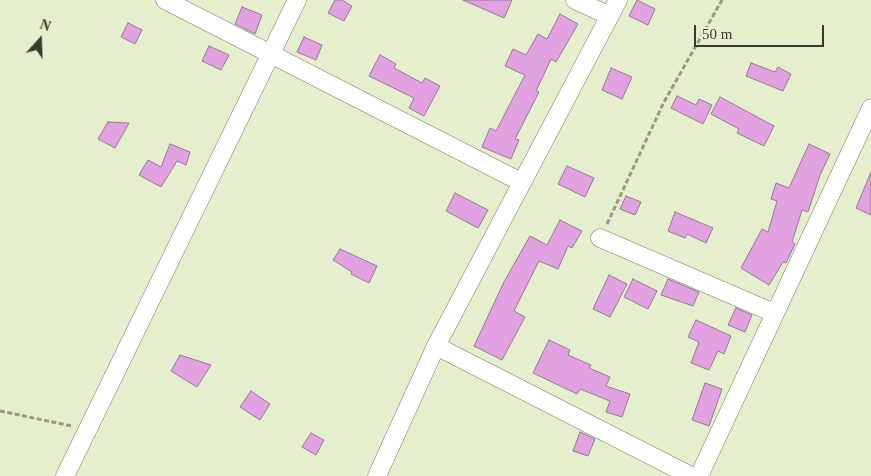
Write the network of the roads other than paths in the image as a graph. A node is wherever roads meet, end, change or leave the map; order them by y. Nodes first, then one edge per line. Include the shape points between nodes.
1 (164, 0) edge
2 (297, 0) edge
3 (575, 0) edge
4 (618, 0) edge
5 (610, 16) junction
6 (269, 54) junction
7 (871, 108) edge
8 (521, 182) junction
9 (600, 238) road end
10 (774, 313) junction
11 (436, 346) junction
12 (65, 476) edge
13 (377, 476) edge
14 (691, 476) edge
15 (699, 476) edge

1 - 6 street
2 - 6 street
3 - 5 street
4 - 5 street
5 - 8 street
6 - 8 street
6 - 12 street
7 - 10 street
8 - 11 street
9 - 10 street
10 - 15 street
11 - 13 street
11 - 14 street

